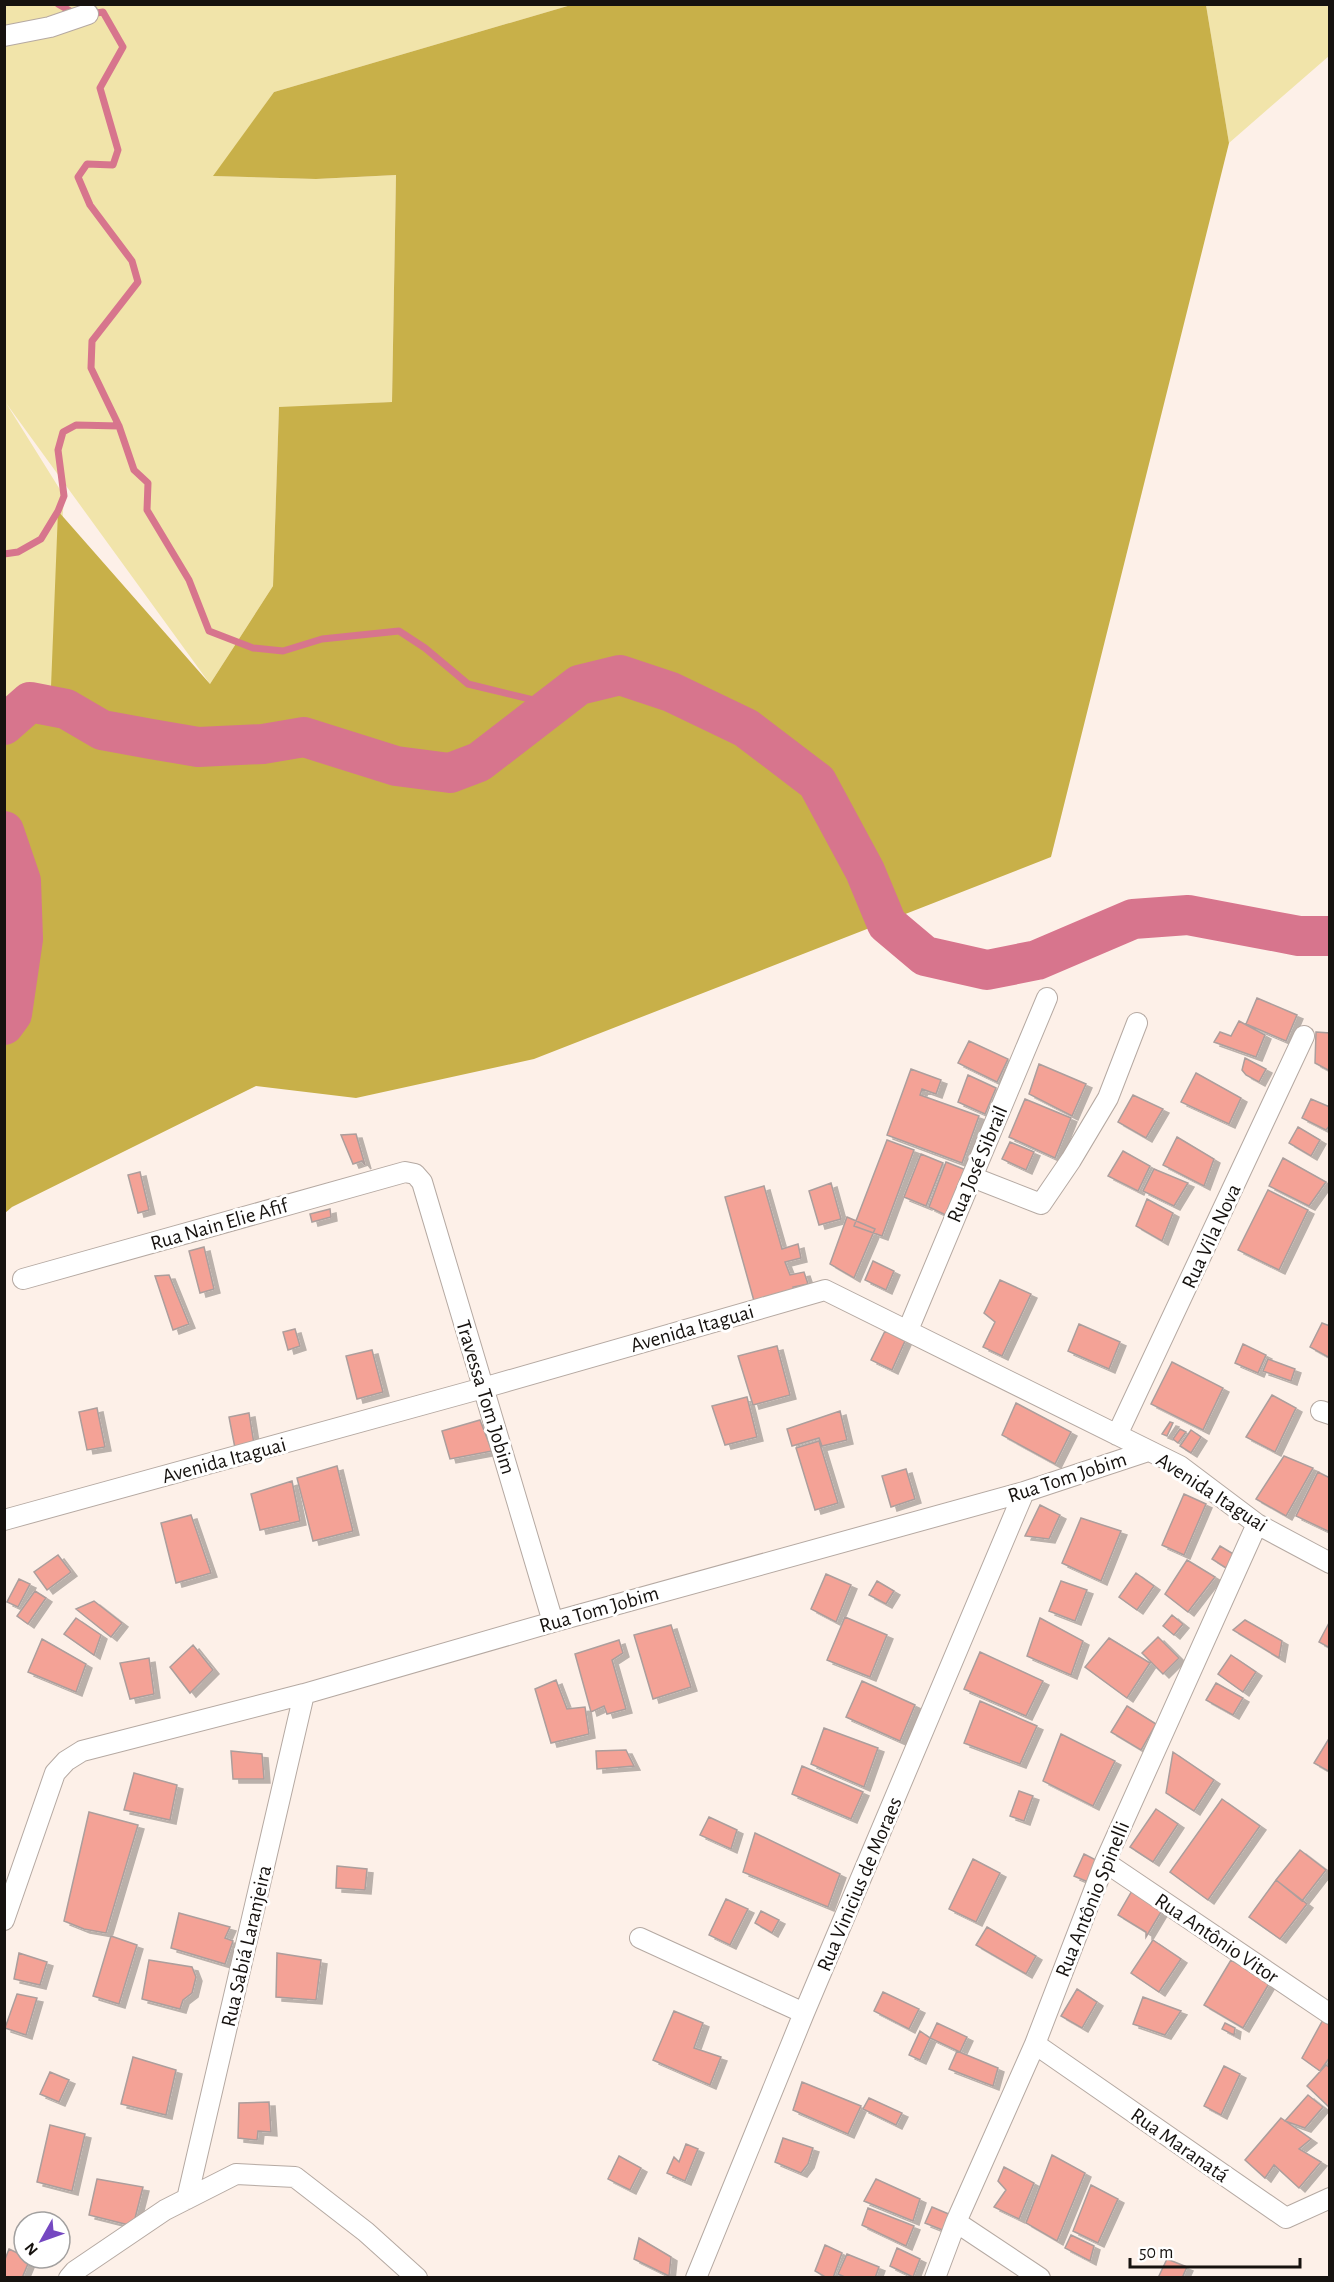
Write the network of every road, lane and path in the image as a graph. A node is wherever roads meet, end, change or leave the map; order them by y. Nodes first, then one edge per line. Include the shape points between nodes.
1 (88, 14) dead end
2 (4, 36) edge
3 (1047, 998) dead end
4 (1137, 1023) dead end
5 (1304, 1036) dead end
6 (415, 1174) joint
7 (972, 1177) junction
8 (24, 1279) dead end
9 (908, 1330) junction
10 (483, 1388) junction
11 (1117, 1435) junction
12 (1148, 1451) junction
13 (1024, 1492) junction
14 (4, 1521) edge
15 (1257, 1524) junction
16 (1329, 1563) edge
17 (553, 1622) junction
18 (304, 1694) junction
19 (1105, 1862) junction
20 (4, 1920) edge
21 (640, 1938) dead end
22 (804, 2013) junction
23 (1329, 2014) edge
24 (1035, 2044) junction
25 (1329, 2198) edge
26 (187, 2199) junction
27 (956, 2222) junction
28 (69, 2277) edge
29 (417, 2277) edge
30 (696, 2277) edge
31 (935, 2277) edge
32 (1040, 2277) edge

1 - 2 street
3 - 7 street, Rua José Sibrail
4 - 7 street via 1108,1098 1041,1204
5 - 11 street, Rua Vila Nova
6 - 8 street, Rua Nain Elie Afif via 405,1172
6 - 10 street, Travessa Tom Jobim via 422,1182
7 - 9 street, Rua José Sibrail
9 - 10 street, Avenida Itaguai via 825,1290
9 - 11 street, Avenida Itaguai
10 - 14 street, Avenida Itaguai
10 - 17 street, Travessa Tom Jobim
11 - 12 street, Avenida Itaguai
12 - 13 street, Rua Tom Jobim
12 - 15 street, Avenida Itaguai via 1179,1466
13 - 17 street, Rua Tom Jobim
13 - 22 street, Rua Vinicius de Moraes
15 - 16 street, Avenida Itaguai
15 - 19 street, Rua Antônio Spinelli
17 - 18 street, Rua Tom Jobim
18 - 20 street, Rua Tom Jobim via 82,1751 66,1761 55,1773
18 - 26 street, Rua Sabiá Laranjeira
19 - 23 street, Rua Antônio Vitor
19 - 24 street, Rua Antônio Spinelli
21 - 22 street
22 - 30 street, Rua Vinicius de Moraes
24 - 25 street, Rua Maranatá via 1286,2218
24 - 27 street, Rua Antônio Spinelli
26 - 28 street
26 - 29 street via 236,2174 295,2177
27 - 31 street, Rua Antônio Spinelli
27 - 32 street

